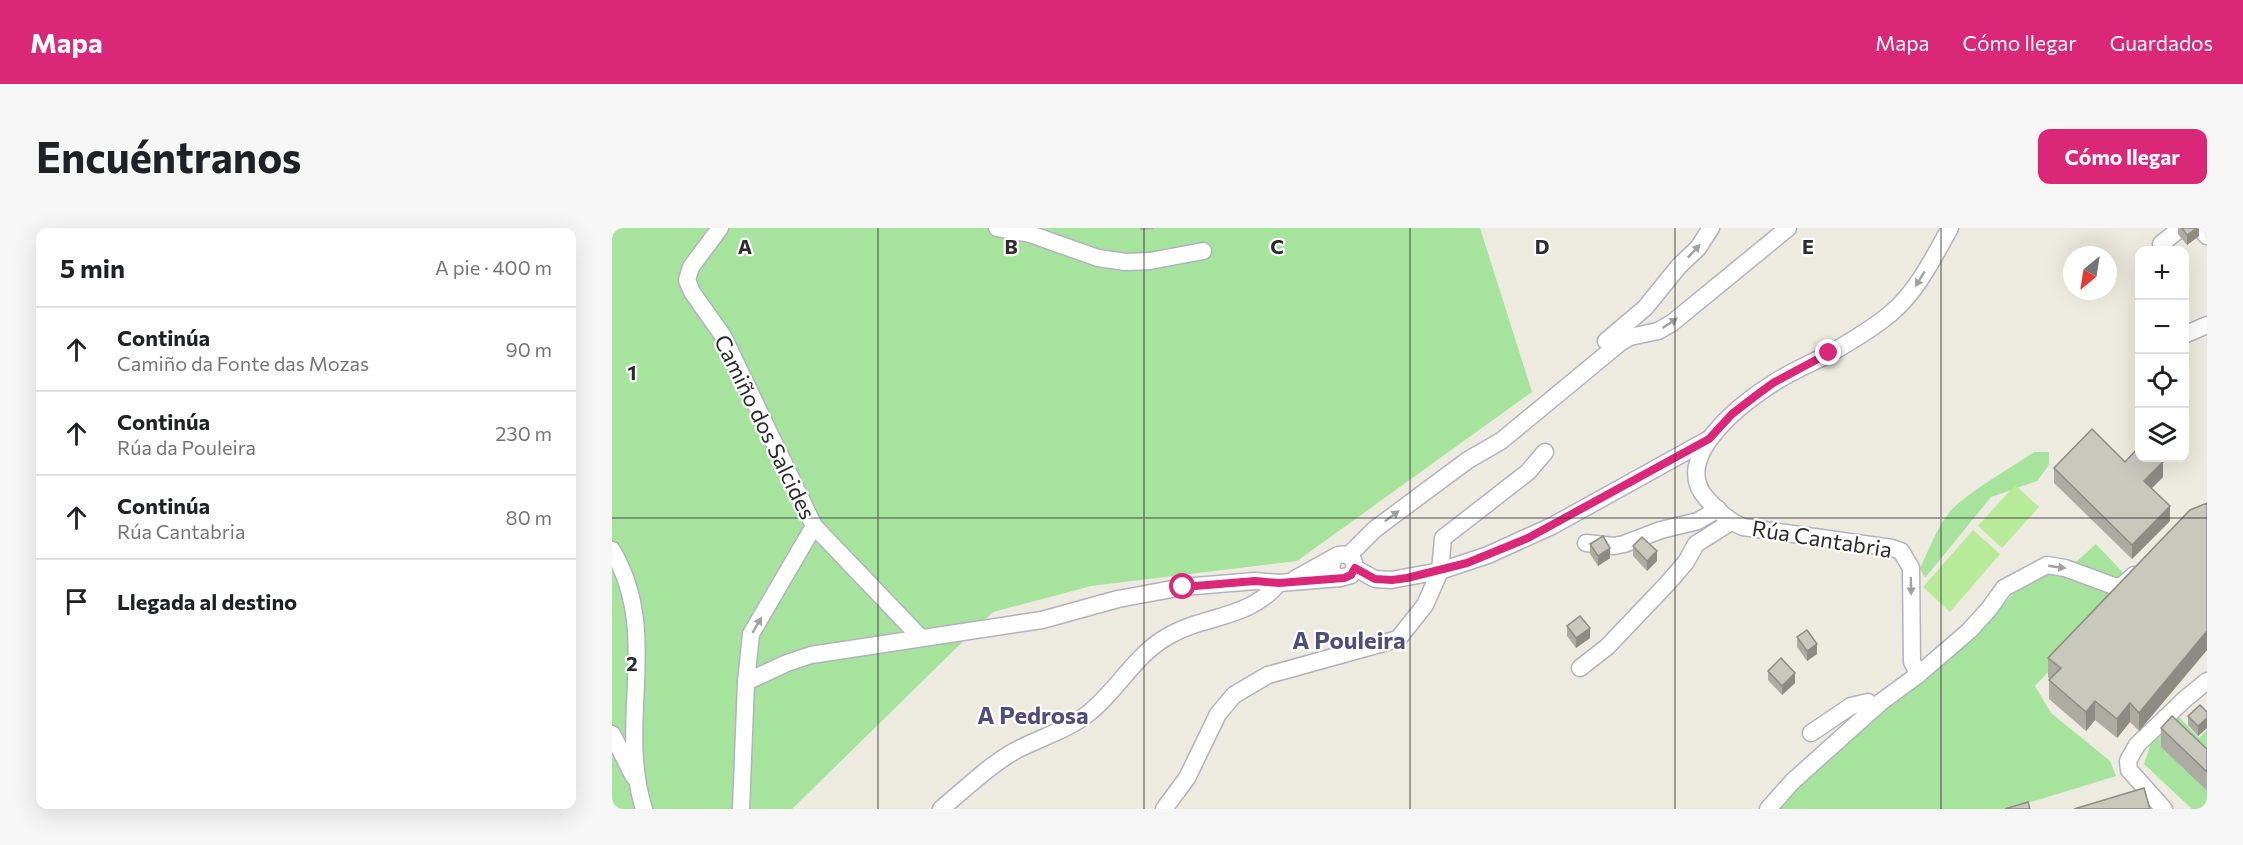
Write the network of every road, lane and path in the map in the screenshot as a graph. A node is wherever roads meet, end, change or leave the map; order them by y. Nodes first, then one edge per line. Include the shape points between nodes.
1 (720, 228) edge
2 (997, 228) edge
3 (1711, 228) edge
4 (1788, 228) edge
5 (1950, 228) edge
6 (2181, 228) edge
7 (2200, 228) edge
8 (2207, 236) edge
9 (2161, 244) dead end
10 (1203, 251) dead end
11 (1626, 325) junction
12 (2207, 325) edge
13 (2189, 333) edge
14 (1648, 334) junction
15 (1709, 439) junction
16 (1545, 452) dead end
17 (1468, 460) junction
18 (1718, 509) junction
19 (1731, 522) junction
20 (814, 526) junction
21 (1586, 543) dead end
22 (612, 550) edge
23 (1346, 561) junction
24 (2142, 566) edge
25 (1440, 571) junction
26 (1284, 582) junction
27 (921, 638) junction
28 (1580, 668) dead end
29 (1919, 674) junction
30 (2207, 681) edge
31 (746, 682) junction
32 (1875, 708) junction
33 (612, 734) edge
34 (1811, 734) dead end
35 (639, 789) junction
36 (644, 809) edge
37 (741, 809) edge
38 (941, 809) edge
39 (1164, 809) edge
40 (1768, 809) edge
41 (2164, 809) edge

1 - 20 street, Camiño dos Salcides via 691,267 687,280 723,336
2 - 10 street via 1030,234 1098,258 1126,262
11 -> 3 street via 1698,248
14 -> 4 street via 1672,323
5 -> 15 street, Rúa Cantabria via 1916,286 1893,312 1773,383 1743,405
6 - 9 street
7 - 8 street
11 - 14 street
11 - 17 street via 1496,432
12 - 13 street
14 - 17 street via 1621,342 1506,437
15 - 18 street, Rúa Cantabria via 1696,464 1696,483
15 - 25 street via 1544,530
16 - 25 street via 1528,472 1443,538
23 -> 17 street via 1375,529
18 - 19 street, Rúa Cantabria
18 - 21 street via 1698,521 1624,544
19 - 28 street via 1696,543 1667,584 1607,647
19 -> 29 street, Rúa Cantabria via 1901,551 1911,568 1912,662
20 - 27 street, Camiño dos Salcides
31 -> 20 street via 752,634
22 - 35 street via 625,573 636,615 634,730
23 - 25 street via 1369,577 1383,580
23 - 26 street
23 - 26 street via 1348,577
29 -> 24 street via 1969,631 2004,588 2047,566 2122,586
25 - 39 street via 1425,605 1398,639 1268,675 1234,695 1218,714 1187,778
26 - 27 street via 1183,587 1118,599 1042,620
26 - 38 street via 1250,607 1180,630 1157,643 1092,711 1070,726 1013,752
27 - 31 street via 810,655
29 - 32 street
30 - 41 street via 2137,745 2128,761 2133,774
31 - 37 street
32 - 34 street via 1868,702 1851,706
32 - 40 street
33 - 35 street
35 - 36 street

